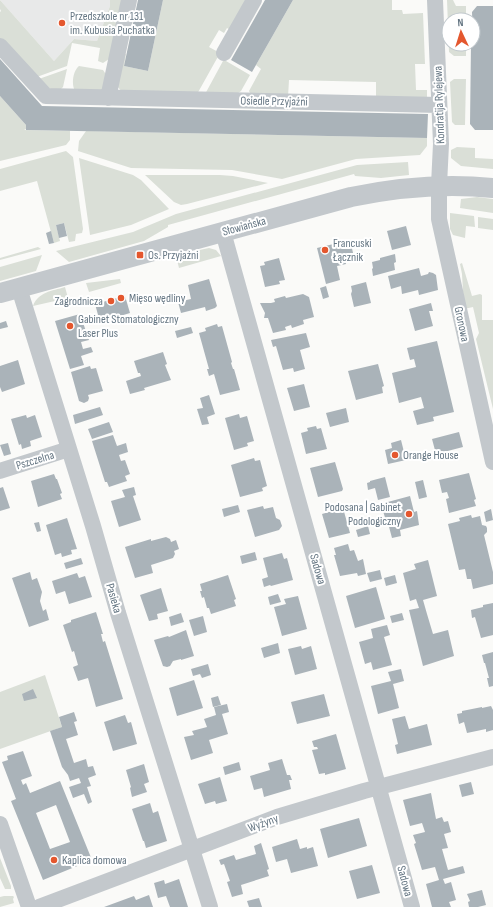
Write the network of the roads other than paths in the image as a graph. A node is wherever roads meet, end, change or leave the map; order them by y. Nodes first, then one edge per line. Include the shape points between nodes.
1 (129, 0) edge
2 (254, 0) edge
3 (434, 0) edge
4 (0, 46) edge
5 (224, 53) dead end
6 (108, 98) junction
7 (439, 105) junction
8 (439, 185) junction
9 (493, 188) edge
10 (223, 232) junction
11 (19, 288) junction
12 (0, 293) edge
13 (69, 449) junction
14 (493, 462) edge
15 (0, 471) edge
16 (493, 757) edge
17 (378, 787) junction
18 (0, 824) edge
19 (192, 849) junction
20 (29, 907) edge
21 (39, 907) edge
22 (210, 907) edge
23 (412, 907) edge

1 - 6 street
2 - 5 street
3 - 7 street, Kondratija Rylejewa
4 - 6 street, Osiedle Przyjaźni via 46,96
6 - 7 street, Osiedle Przyjaźni
7 - 8 street, Kondratija Rylejewa
8 - 9 street, Słowiańska
8 - 10 street, Słowiańska via 412,186 351,197
8 - 14 street, Gronowa via 440,224
10 - 11 street, Słowiańska
10 - 17 street, Sadowa
11 - 12 street, Słowiańska
11 - 13 street, Pasieka
13 - 15 street, Pszczelna
13 - 19 street, Pasieka
16 - 17 street, Wyżyny
17 - 19 street, Wyżyny via 277,817
17 - 23 street, Sadowa
18 - 20 street
19 - 21 street, Wyżyny
19 - 22 street, Pasieka

